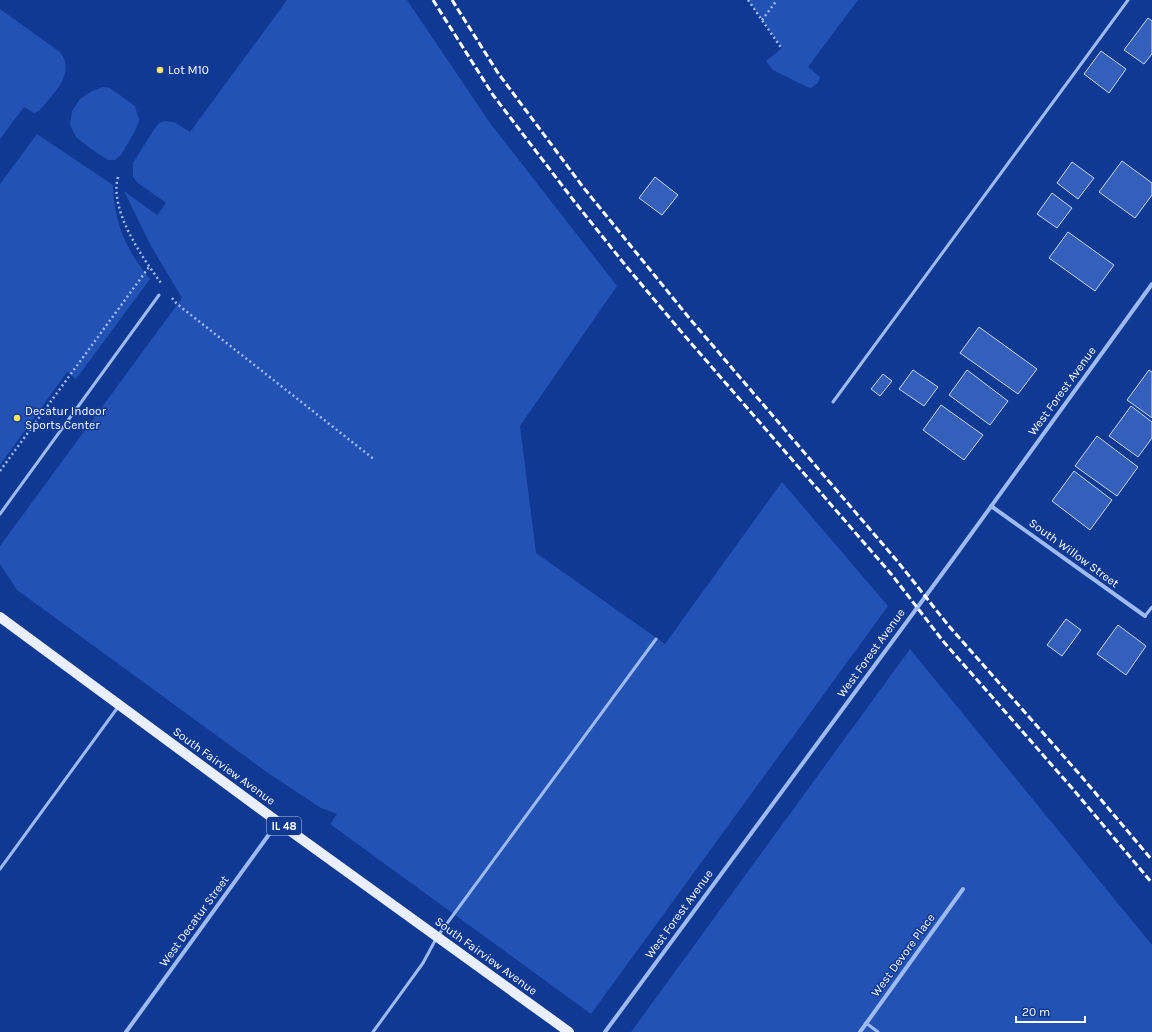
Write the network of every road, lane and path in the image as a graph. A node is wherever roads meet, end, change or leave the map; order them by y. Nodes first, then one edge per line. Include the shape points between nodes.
1 (748, 0) edge
2 (777, 0) edge
3 (1128, 0) edge
4 (762, 20) junction
5 (782, 49) dead end
6 (118, 177) dead end
7 (149, 267) junction
8 (1152, 284) edge
9 (164, 287) dead end
10 (168, 293) dead end
11 (159, 296) dead end
12 (833, 402) dead end
13 (376, 460) dead end
14 (0, 471) edge
15 (991, 506) junction
16 (0, 514) edge
17 (1152, 607) edge
18 (1145, 616) joint
19 (0, 617) edge
20 (656, 639) dead end
21 (120, 705) junction
22 (278, 822) junction
23 (0, 869) edge
24 (963, 889) dead end
25 (437, 937) junction
26 (866, 1023) junction
27 (126, 1032) edge
28 (373, 1032) edge
29 (569, 1032) edge
30 (605, 1032) edge
31 (860, 1032) edge
32 (878, 1032) edge

1 - 4 path
2 - 4 path
3 - 12 lane
4 - 5 path
6 - 7 path via 116,183 120,209 129,234
7 - 9 path
7 - 14 path
8 - 15 street, West Forest Avenue
10 - 13 path via 177,304
11 - 16 lane
15 - 18 street, South Willow Street
15 - 30 street, West Forest Avenue
17 - 18 lane
19 - 21 main road, South Fairview Avenue / IL 48
20 - 25 lane
21 - 22 main road, South Fairview Avenue / IL 48
21 - 23 lane
22 - 25 main road, South Fairview Avenue / IL 48
22 - 27 street, West Decatur Street
24 - 26 street, West Devore Place
25 - 28 lane via 423,963
25 - 29 main road, South Fairview Avenue / IL 48
26 - 31 street, West Devore Place
26 - 32 lane

